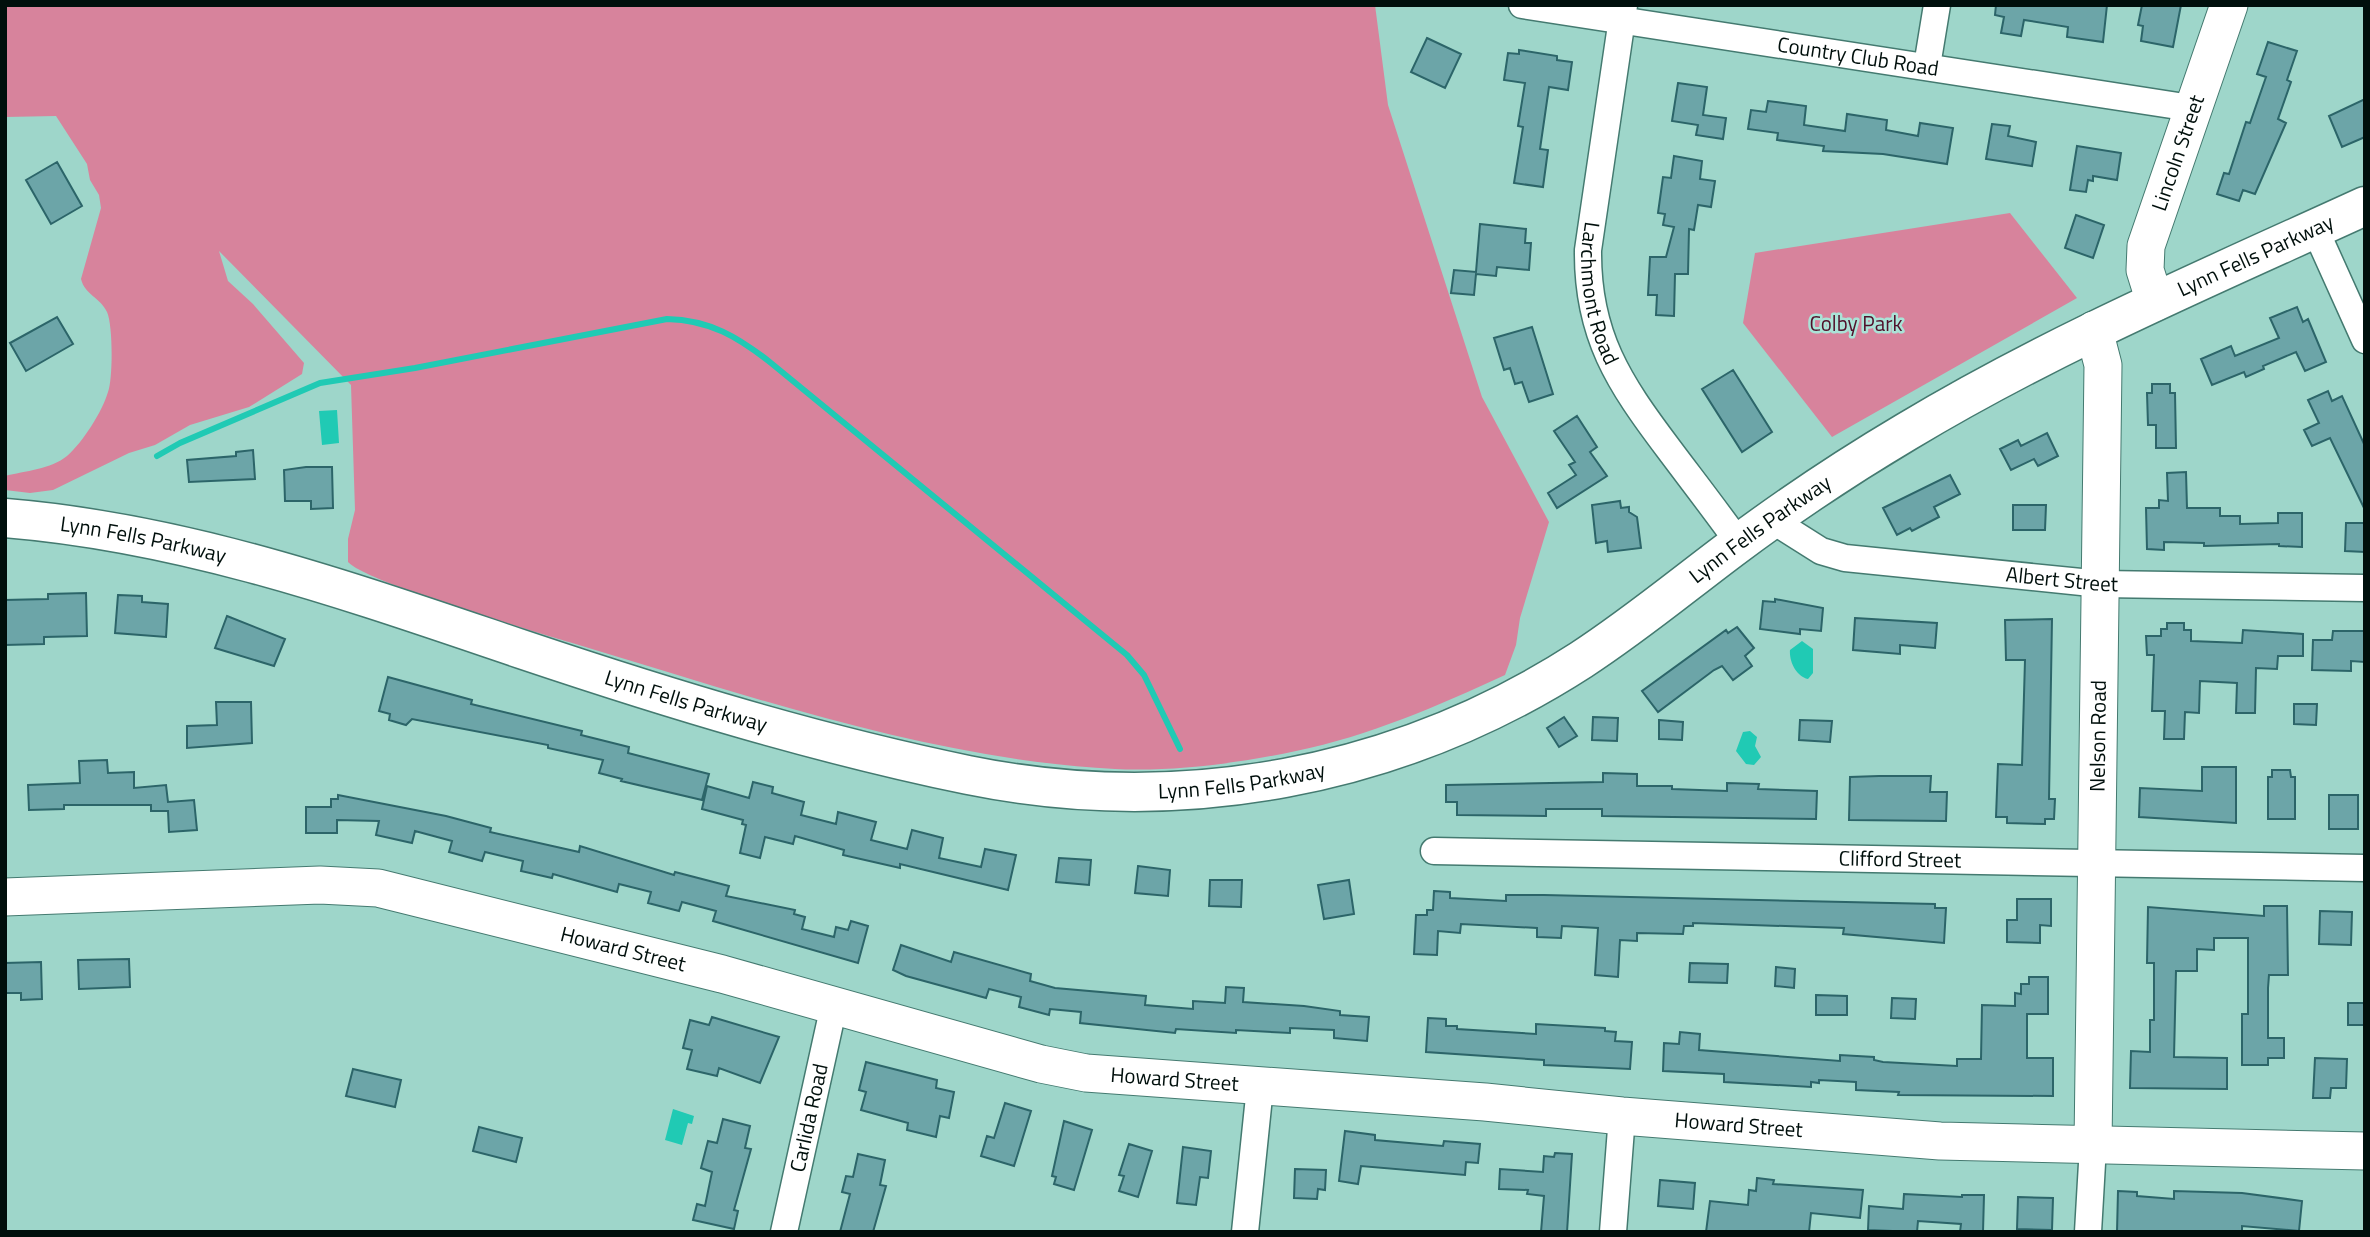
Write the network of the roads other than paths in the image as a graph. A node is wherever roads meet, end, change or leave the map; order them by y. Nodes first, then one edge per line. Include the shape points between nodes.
1 (1522, 5) edge
2 (1937, 5) edge
3 (2229, 5) edge
4 (1623, 13) edge
5 (1927, 66) junction
6 (2191, 108) junction
7 (2365, 206) edge
8 (2315, 229) junction
9 (2155, 302) junction
10 (2094, 330) junction
11 (2365, 340) edge
12 (5, 517) edge
13 (1772, 520) junction
14 (1740, 543) junction
15 (2101, 584) junction
16 (2365, 588) edge
17 (1434, 851) dead end
18 (2096, 863) junction
19 (2365, 868) edge
20 (5, 897) edge
21 (834, 1004) junction
22 (1260, 1087) junction
23 (1622, 1116) junction
24 (2092, 1146) junction
25 (2365, 1151) edge
26 (784, 1232) edge
27 (1245, 1232) edge
28 (1613, 1232) edge
29 (2088, 1232) edge

1 - 4 street, Country Club Road
2 - 5 street
3 - 6 street, Lincoln Street
4 - 5 street, Country Club Road
4 - 14 street, Larchmont Road via 1588,250 1595,321 1623,387
5 - 6 street, Country Club Road
6 - 9 street, Lincoln Street via 2145,252 2145,270
7 - 8 main road, Lynn Fells Parkway
8 - 9 main road, Lynn Fells Parkway
8 - 11 street
9 - 10 main road, Lynn Fells Parkway
10 - 13 main road, Lynn Fells Parkway via 1914,427
10 - 15 street, Nelson Road via 2104,365
12 - 14 main road, Lynn Fells Parkway via 97,528 253,561 715,711 891,758 1045,788 1139,794 1278,781 1379,755 1440,732 1513,699 1585,657
13 - 14 main road, Lynn Fells Parkway
13 - 15 street, Albert Street via 1839,557
15 - 16 street, Albert Street
15 - 18 street, Nelson Road
17 - 18 street, Clifford Street
18 - 19 street, Clifford Street
18 - 24 street, Nelson Road
20 - 21 street, Howard Street via 320,885 378,888
21 - 22 street, Howard Street via 1057,1068
21 - 26 street, Carlida Road
22 - 23 street, Howard Street
22 - 27 street
23 - 24 street, Howard Street via 1940,1142
23 - 28 street
24 - 25 street, Howard Street
24 - 29 street

